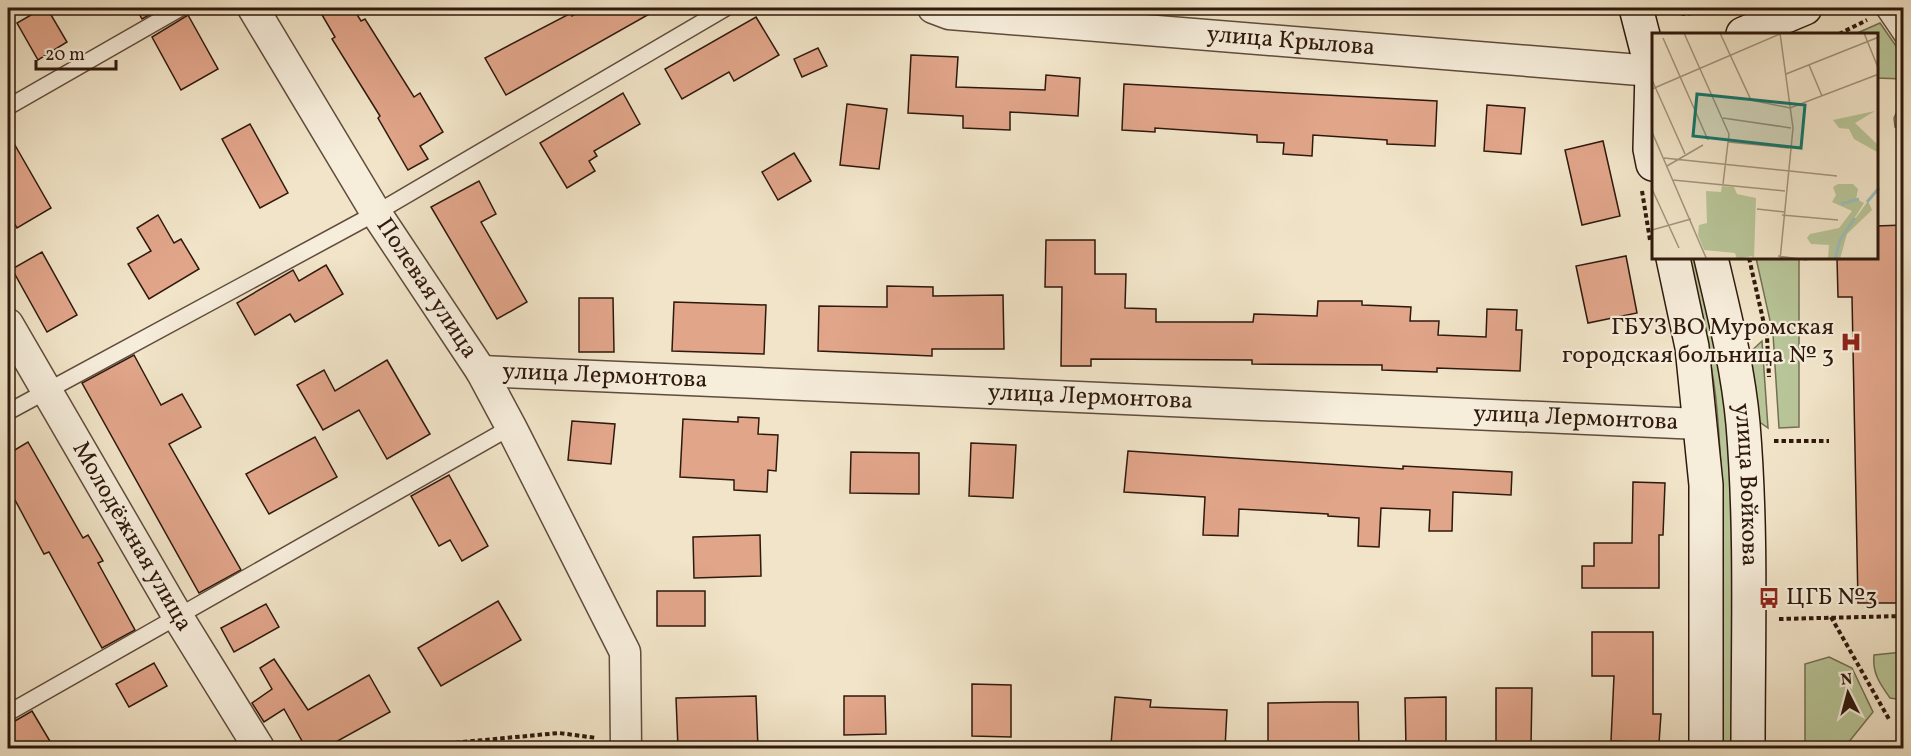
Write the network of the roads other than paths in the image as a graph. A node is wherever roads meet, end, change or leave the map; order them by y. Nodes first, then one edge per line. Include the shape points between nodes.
1 (181, 8) edge
2 (253, 8) edge
3 (726, 8) edge
4 (933, 8) edge
5 (1636, 8) edge
6 (1805, 8) edge
7 (1883, 8) edge
8 (1745, 33) edge
9 (1904, 39) edge
10 (1652, 72) edge
11 (8, 107) edge
12 (1652, 159) edge
13 (376, 213) junction
14 (1673, 260) edge
15 (1711, 260) edge
16 (8, 324) edge
17 (481, 371) junction
18 (46, 390) junction
19 (8, 412) edge
20 (1700, 424) junction
21 (511, 427) junction
22 (178, 616) junction
23 (8, 713) edge
24 (626, 745) edge
25 (259, 748) edge
26 (1706, 748) edge
27 (1748, 748) edge

1 - 11 lane
2 - 13 street, Полевая улица
3 - 13 lane
4 - 10 street, улица Крылова via 949,15
5 - 10 main road
6 - 8 main road
7 - 9 lane
10 - 12 main road
13 - 17 street, Полевая улица
13 - 18 lane
14 - 20 main road, улица Войкова via 1692,347
15 - 27 main road, улица Войкова via 1731,343 1743,422 1747,484
16 - 18 street, Молодёжная улица
17 - 20 street, улица Лермонтова
17 - 21 street, Полевая улица
18 - 19 lane
18 - 22 street, Молодёжная улица
20 - 26 main road, улица Войкова via 1706,484
21 - 22 lane
21 - 24 street, Полевая улица via 625,652
22 - 23 lane
22 - 25 street, Молодёжная улица

